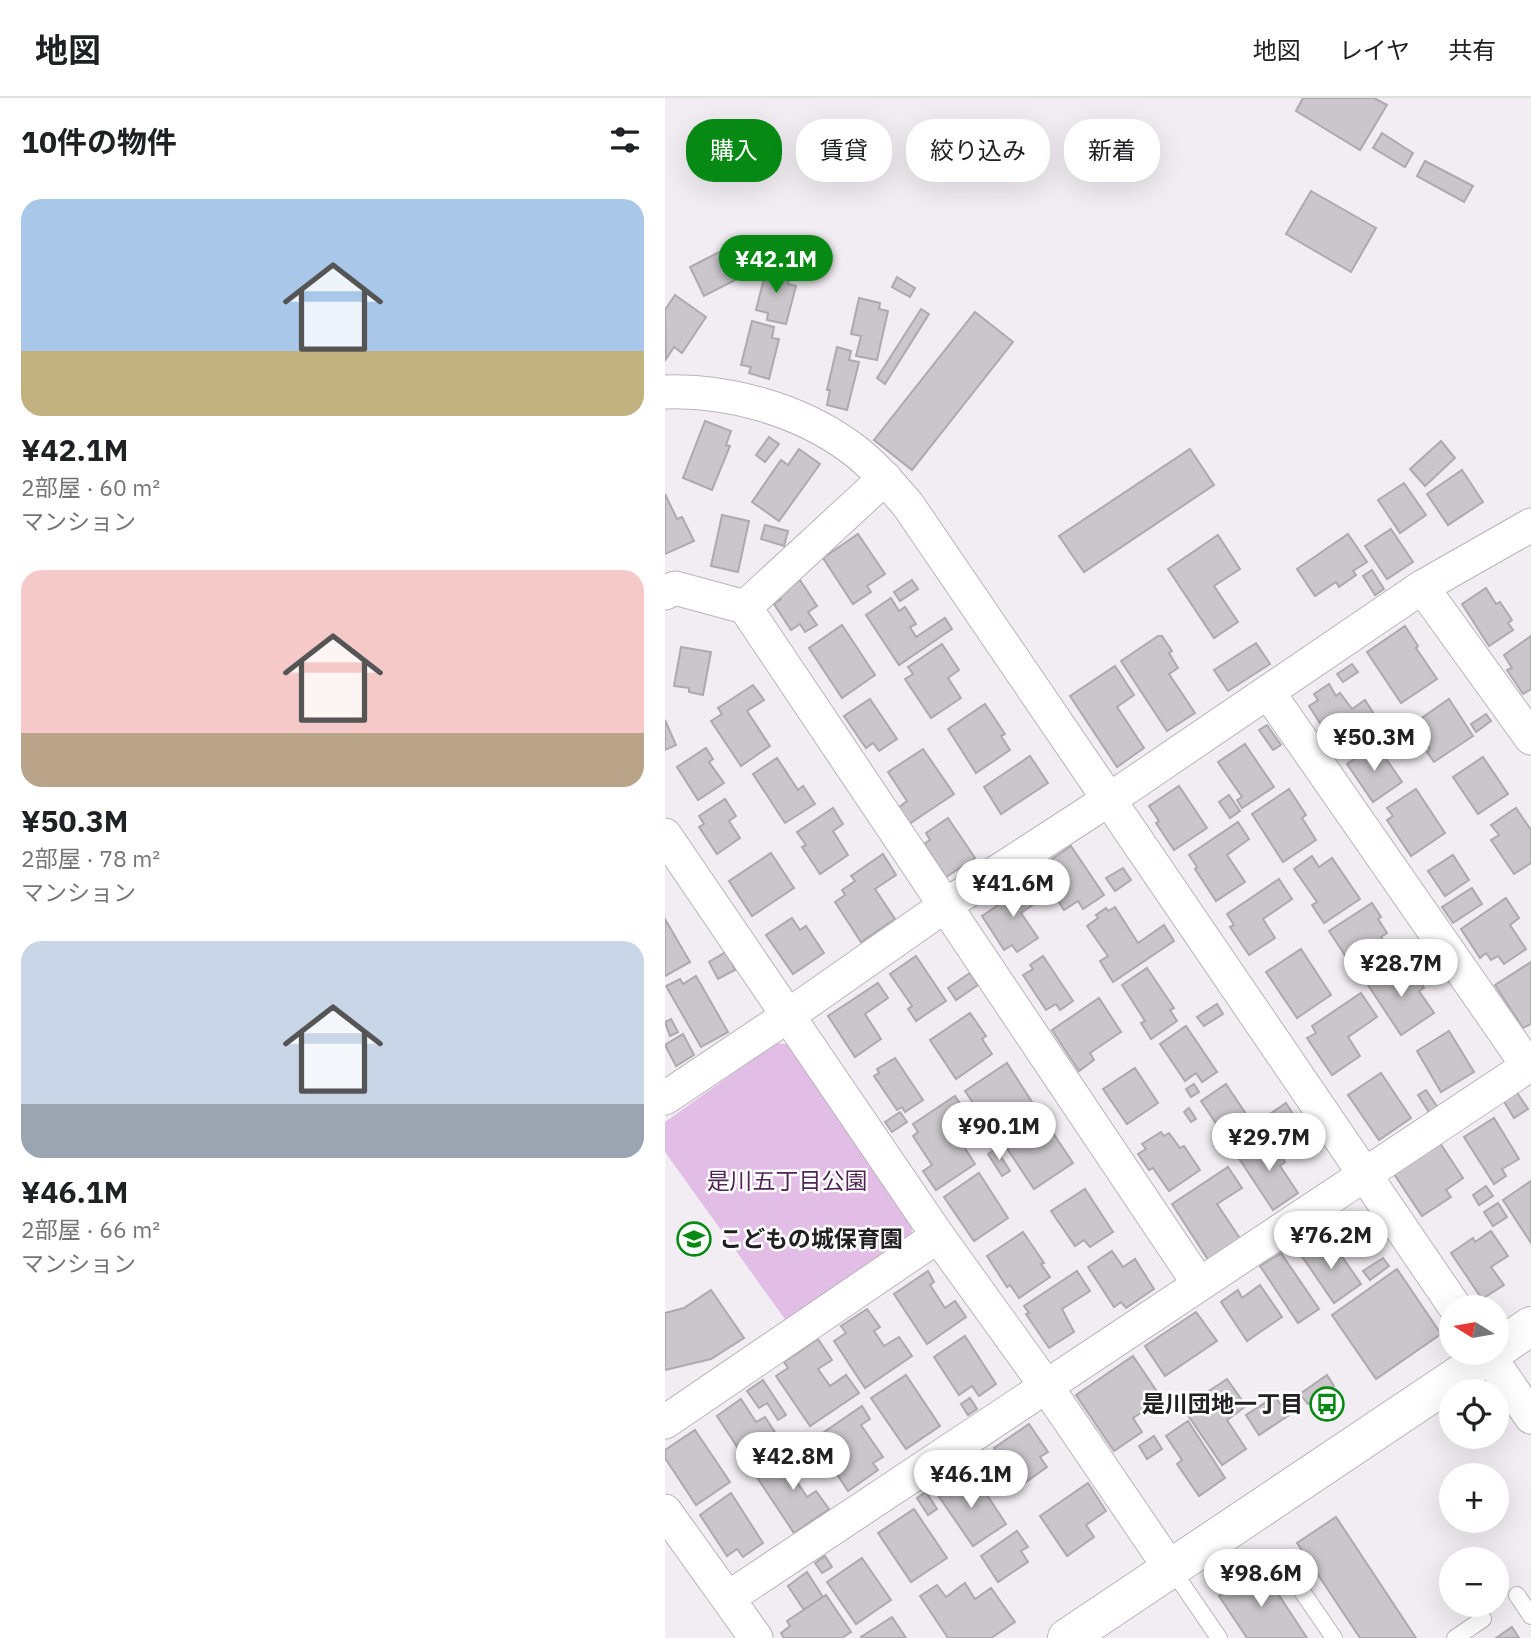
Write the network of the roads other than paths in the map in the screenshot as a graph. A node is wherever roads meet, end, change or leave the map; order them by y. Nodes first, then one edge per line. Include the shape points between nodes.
1 (665, 392) edge
2 (885, 478) junction
3 (1531, 525) edge
4 (1422, 587) junction
5 (665, 593) edge
6 (745, 607) junction
7 (1268, 692) junction
8 (1531, 738) edge
9 (1108, 800) junction
10 (665, 835) edge
11 (946, 905) junction
12 (789, 1015) junction
13 (1530, 1065) edge
14 (665, 1098) edge
15 (1365, 1176) junction
16 (938, 1236) junction
17 (1199, 1284) junction
18 (1447, 1295) edge
19 (1531, 1326) edge
20 (1509, 1340) edge
21 (1472, 1365) edge
22 (1499, 1365) edge
23 (1046, 1386) junction
24 (1531, 1417) edge
25 (665, 1422) edge
26 (665, 1511) edge
27 (1170, 1568) junction
28 (1286, 1568) dead end
29 (1517, 1595) dead end
30 (728, 1598) junction
31 (1531, 1616) edge
32 (1483, 1619) dead end
33 (756, 1638) edge
34 (1067, 1638) edge
35 (1219, 1638) edge
36 (1333, 1638) edge
37 (1455, 1638) edge

1 - 2 street via 728,396 776,410 850,447
2 - 6 street
2 - 9 street via 908,505
3 - 4 street
4 - 7 street
4 - 8 street
5 - 6 street via 675,589
6 - 11 street
7 - 9 street
7 - 13 street
9 - 11 street
9 - 15 street
10 - 12 street
11 - 12 street
11 - 17 street
12 - 14 street
12 - 16 street
13 - 15 street
15 - 17 street
15 - 18 street
16 - 23 street
16 - 25 street
17 - 23 street
19 - 20 street
21 - 27 street
22 - 24 street
23 - 27 street
23 - 30 street
26 - 30 street
27 - 34 street
27 - 35 lane
28 - 36 lane
29 - 31 lane
30 - 33 street
32 - 37 lane

